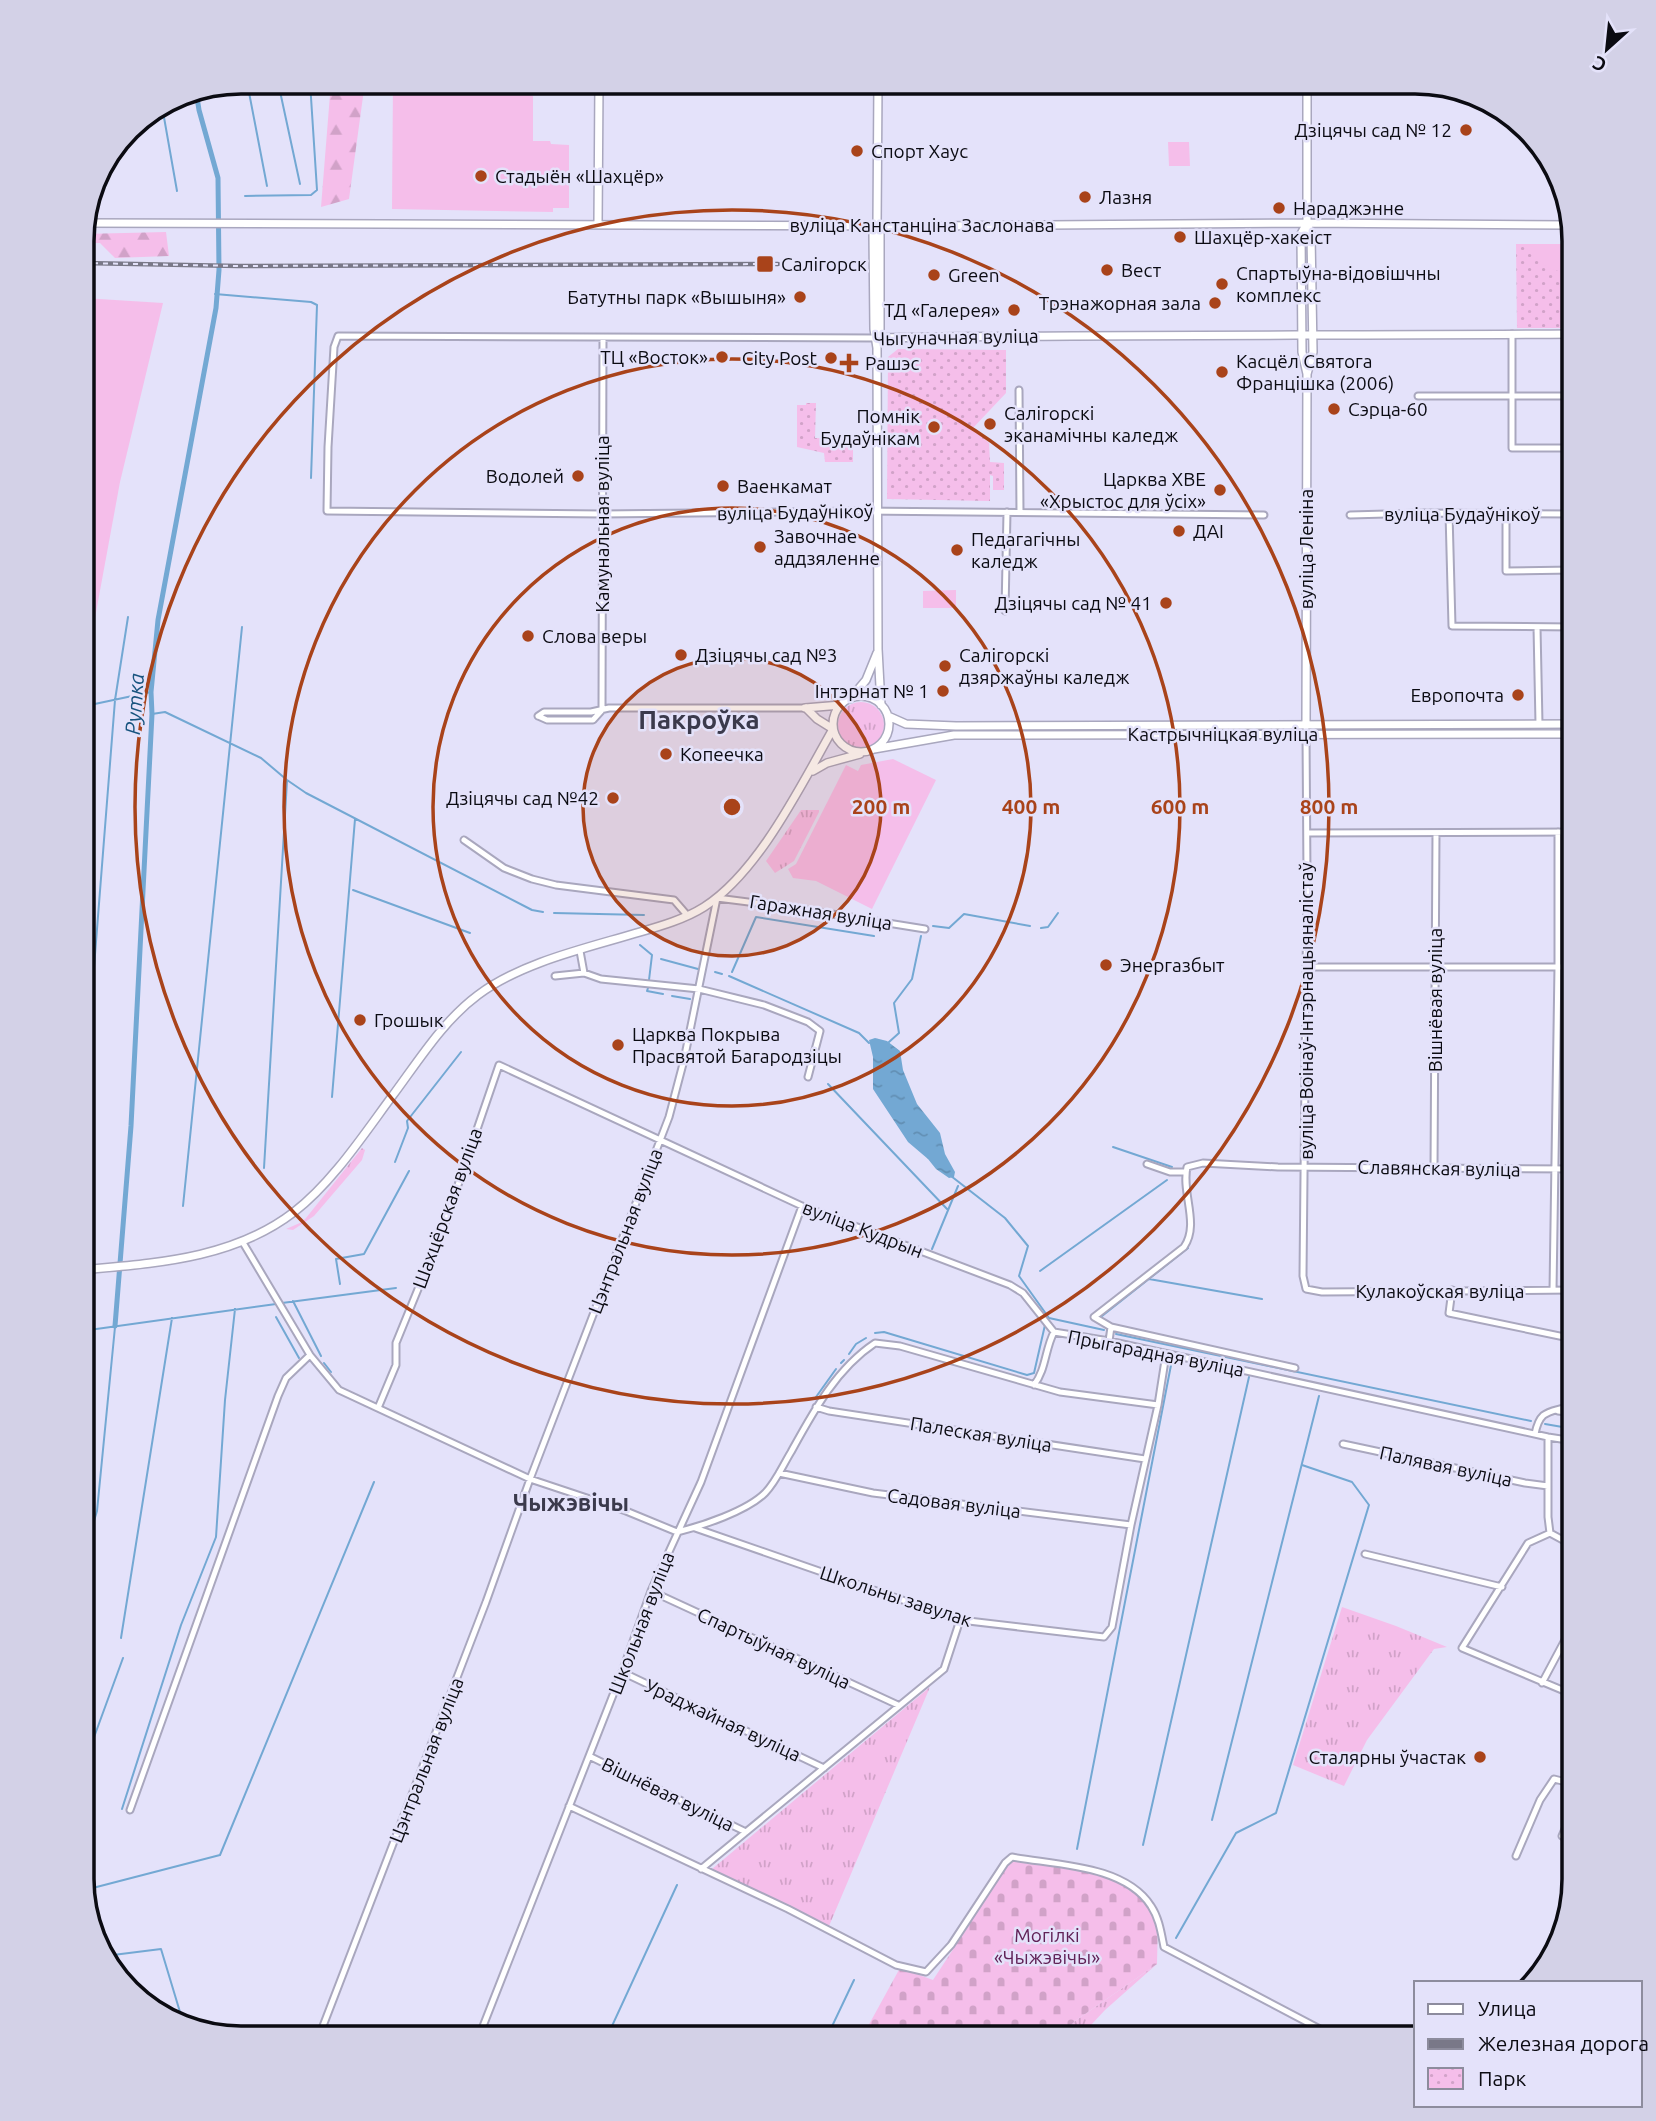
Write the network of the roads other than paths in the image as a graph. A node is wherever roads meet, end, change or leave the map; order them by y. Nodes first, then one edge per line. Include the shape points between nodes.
1 (599, 95) edge
2 (878, 95) edge
3 (1307, 95) edge
4 (96, 223) edge
5 (1307, 223) junction
6 (598, 224) junction
7 (877, 225) junction
8 (1560, 225) edge
9 (1512, 334) junction
10 (1562, 334) edge
11 (1313, 336) junction
12 (1302, 337) junction
13 (603, 338) junction
14 (877, 338) junction
15 (1307, 374) junction
16 (1019, 390) dead end
17 (1418, 396) dead end
18 (1562, 396) edge
19 (1512, 397) junction
20 (1562, 449) edge
21 (327, 511) joint
22 (878, 511) junction
23 (1007, 512) junction
24 (1020, 512) junction
25 (1449, 513) junction
26 (602, 514) junction
27 (1506, 514) junction
28 (1562, 514) edge
29 (1264, 515) dead end
30 (1350, 515) dead end
31 (1562, 570) edge
32 (1005, 611) dead end
33 (1538, 627) junction
34 (1562, 627) edge
35 (878, 649) junction
36 (850, 699) junction
37 (841, 705) junction
38 (881, 705) junction
39 (805, 708) junction
40 (602, 710) junction
41 (888, 716) junction
42 (817, 719) junction
43 (1306, 724) junction
44 (1539, 724) junction
45 (1562, 724) edge
46 (833, 729) junction
47 (1306, 733) junction
48 (1562, 734) edge
49 (822, 748) junction
50 (870, 751) junction
51 (809, 774) junction
52 (1558, 832) junction
53 (1562, 832) edge
54 (1307, 833) junction
55 (1436, 833) junction
56 (464, 840) dead end
57 (717, 898) junction
58 (687, 915) junction
59 (925, 929) dead end
60 (580, 951) junction
61 (1306, 967) junction
62 (1558, 967) junction
63 (1562, 967) edge
64 (1435, 968) junction
65 (584, 973) junction
66 (555, 976) dead end
67 (699, 989) junction
68 (808, 1077) dead end
69 (555, 1092) joint
70 (660, 1140) junction
71 (1147, 1164) dead end
72 (1305, 1167) junction
73 (1434, 1168) junction
74 (1556, 1168) junction
75 (1562, 1168) edge
76 (1186, 1172) junction
77 (802, 1206) junction
78 (242, 1241) junction
79 (94, 1269) edge
80 (1307, 1289) joint
81 (1553, 1290) junction
82 (1562, 1290) edge
83 (1452, 1292) junction
84 (1111, 1326) junction
85 (1054, 1332) junction
86 (1562, 1337) edge
87 (1109, 1341) junction
88 (1166, 1354) junction
89 (310, 1355) junction
90 (1295, 1368) dead end
91 (1034, 1385) junction
92 (1158, 1405) junction
93 (816, 1407) junction
94 (378, 1408) junction
95 (1562, 1409) edge
96 (1555, 1411) junction
97 (1562, 1412) edge
98 (1535, 1434) junction
99 (1548, 1437) junction
100 (1562, 1439) edge
101 (1343, 1444) dead end
102 (1145, 1459) junction
103 (779, 1473) junction
104 (530, 1479) junction
105 (1548, 1486) junction
106 (1130, 1525) junction
107 (695, 1528) junction
108 (677, 1532) junction
109 (1550, 1533) junction
110 (1562, 1540) edge
111 (1365, 1554) dead end
112 (1502, 1587) junction
113 (651, 1591) junction
114 (960, 1620) junction
115 (1562, 1646) edge
116 (622, 1672) junction
117 (1542, 1683) junction
118 (1562, 1690) edge
119 (898, 1705) junction
120 (589, 1756) junction
121 (824, 1768) junction
122 (1562, 1781) edge
123 (569, 1806) junction
124 (130, 1810) dead end
125 (746, 1832) junction
126 (1516, 1856) dead end
127 (701, 1869) junction
128 (323, 2026) edge
129 (483, 2026) edge
130 (1314, 2026) edge

1 - 6 main road
2 - 7 main road
3 - 5 main road, вуліца Леніна
4 - 6 main road, вуліца Канстанціна Заслонава
5 - 7 main road, вуліца Канстанціна Заслонава
5 - 8 main road, вуліца Канстанціна Заслонава
5 - 11 main road, вуліца Леніна
5 - 12 main road, вуліца Леніна via 1301,234
6 - 7 main road, вуліца Канстанціна Заслонава
7 - 14 main road via 873,233
9 - 10 main road, Чыгуначная вуліца
9 - 11 main road, Чыгуначная вуліца
9 - 19 street
11 - 12 main road, Чыгуначная вуліца
11 - 15 main road, вуліца Леніна
12 - 14 main road, Чыгуначная вуліца
12 - 15 main road, вуліца Леніна
13 - 14 street, Чыгуначная вуліца
13 - 21 street, Чыгуначная вуліца via 338,336
13 - 26 street, Камунальная вуліца
14 - 22 main road
15 - 43 main road, вуліца Леніна
16 - 24 street
17 - 19 street
18 - 19 street
19 - 20 street via 1512,449
21 - 26 street, вуліца Будаўнікоў
22 - 23 street, вуліца Будаўнікоў
22 - 26 street, вуліца Будаўнікоў
22 - 35 main road
23 - 24 street, вуліца Будаўнікоў
23 - 32 street
24 - 29 street, вуліца Будаўнікоў
25 - 27 street, вуліца Будаўнікоў
25 - 30 street, вуліца Будаўнікоў
25 - 33 street via 1452,626
26 - 40 street, Камунальная вуліца
27 - 28 street, вуліца Будаўнікоў
27 - 31 street via 1506,571
33 - 34 street
33 - 44 street
35 - 36 main road via 866,680
35 - 38 main road
36 - 37 main road
36 - 38 main road via 866,697
37 - 39 main road
37 - 46 main road
38 - 41 main road
39 - 40 street
39 - 42 main road
40 - 40 street via 544,712 538,716 593,720
41 - 43 main road, Кастрычніцкая вуліца via 906,724 956,726
41 - 50 main road via 888,731
42 - 46 main road
42 - 49 main road
43 - 44 main road, Кастрычніцкая вуліца
43 - 47 main road, вуліца Леніна
44 - 45 main road, Кастрычніцкая вуліца
46 - 49 main road
46 - 50 main road via 841,744 857,752
47 - 48 main road, Кастрычніцкая вуліца
47 - 50 main road, Кастрычніцкая вуліца via 954,735
47 - 54 street, вуліца Воінаў-Інтэрнацыяналістаў
49 - 51 main road
50 - 51 main road, Кастрычніцкая вуліца via 827,762
51 - 57 main road via 743,873
52 - 53 street
52 - 55 street
52 - 62 street
54 - 55 street
54 - 61 street, вуліца Воінаў-Інтэрнацыяналістаў
55 - 64 street, Вішнёвая вуліца
56 - 58 street via 504,868 532,879 674,900
57 - 58 main road
57 - 59 street, Гаражная вуліца
57 - 67 street, Цэнтральная вуліца
58 - 60 main road
60 - 65 street
60 - 78 main road via 497,981 474,998 448,1021 319,1188 296,1211
61 - 64 street
61 - 72 street, вуліца Воінаў-Інтэрнацыяналістаў
62 - 63 street
62 - 64 street
62 - 74 street
64 - 73 street, Вішнёвая вуліца
65 - 66 street
65 - 67 street via 601,979
67 - 68 street via 764,1005 820,1031
67 - 70 street, Цэнтральная вуліца
69 - 70 street, Цэнтральная вуліца
69 - 94 street, Шахцёрская вуліца via 499,1065 445,1223 396,1343 397,1366
70 - 77 street, вуліца Кудрын
70 - 104 street, Цэнтральная вуліца
71 - 76 street
72 - 73 street, Славянская вуліца
72 - 76 street, Славянская вуліца via 1203,1163 1187,1167
72 - 80 street, вуліца Воінаў-Інтэрнацыяналістаў via 1303,1276
73 - 74 street, Славянская вуліца
74 - 75 street, Славянская вуліца
74 - 81 street
76 - 84 street via 1189,1239 1094,1317
77 - 85 street, вуліца Кудрын via 1010,1285 1023,1293
77 - 108 street, Школьная вуліца via 701,1482
78 - 79 main road via 183,1259
78 - 89 street
80 - 83 street, Кулакоўская вуліца
81 - 82 street, Кулакоўская вуліца
81 - 83 street, Кулакоўская вуліца
83 - 86 street via 1449,1313
84 - 87 street
84 - 90 street
85 - 87 street, Прыгарадная вуліца
85 - 91 street, Прыгарадная вуліца via 1041,1377
87 - 88 street, Прыгарадная вуліца
88 - 92 street
88 - 98 street, Прыгарадная вуліца
89 - 94 street via 339,1391
89 - 124 street via 293,1369 278,1396
91 - 92 street
91 - 93 street via 875,1343 851,1362
92 - 102 street
93 - 102 street, Палеская вуліца
93 - 103 street
94 - 104 street
95 - 96 street
96 - 97 street
96 - 98 street via 1538,1419
98 - 99 street
99 - 100 street
99 - 105 street
101 - 105 street, Палявая вуліца
102 - 106 street
103 - 106 street, Садовая вуліца via 873,1493
103 - 107 street via 765,1493 746,1506
104 - 108 street
104 - 128 street, Цэнтральная вуліца
105 - 109 street
106 - 114 street, Школьны завулак via 1112,1627 1104,1637
107 - 108 street
107 - 114 street, Школьны завулак
108 - 113 street, Школьная вуліца
109 - 110 street
109 - 112 street via 1528,1544
111 - 112 street
112 - 117 street via 1462,1648
113 - 116 street, Школьная вуліца
113 - 119 street, Спартыўная вуліца
114 - 119 street via 944,1669
115 - 117 street
116 - 120 street, Школьная вуліца
116 - 121 street, Ураджайная вуліца
117 - 118 street
119 - 121 street
120 - 123 street, Школьная вуліца
120 - 125 street, Вішнёвая вуліца
121 - 125 street
122 - 126 street via 1554,1779 1540,1800
123 - 127 street
123 - 129 street, Школьная вуліца
125 - 127 street
127 - 130 street via 896,1965 926,1972 951,1945 1012,1857 1104,1873 1131,1883 1143,1894 1159,1922 1164,1947

